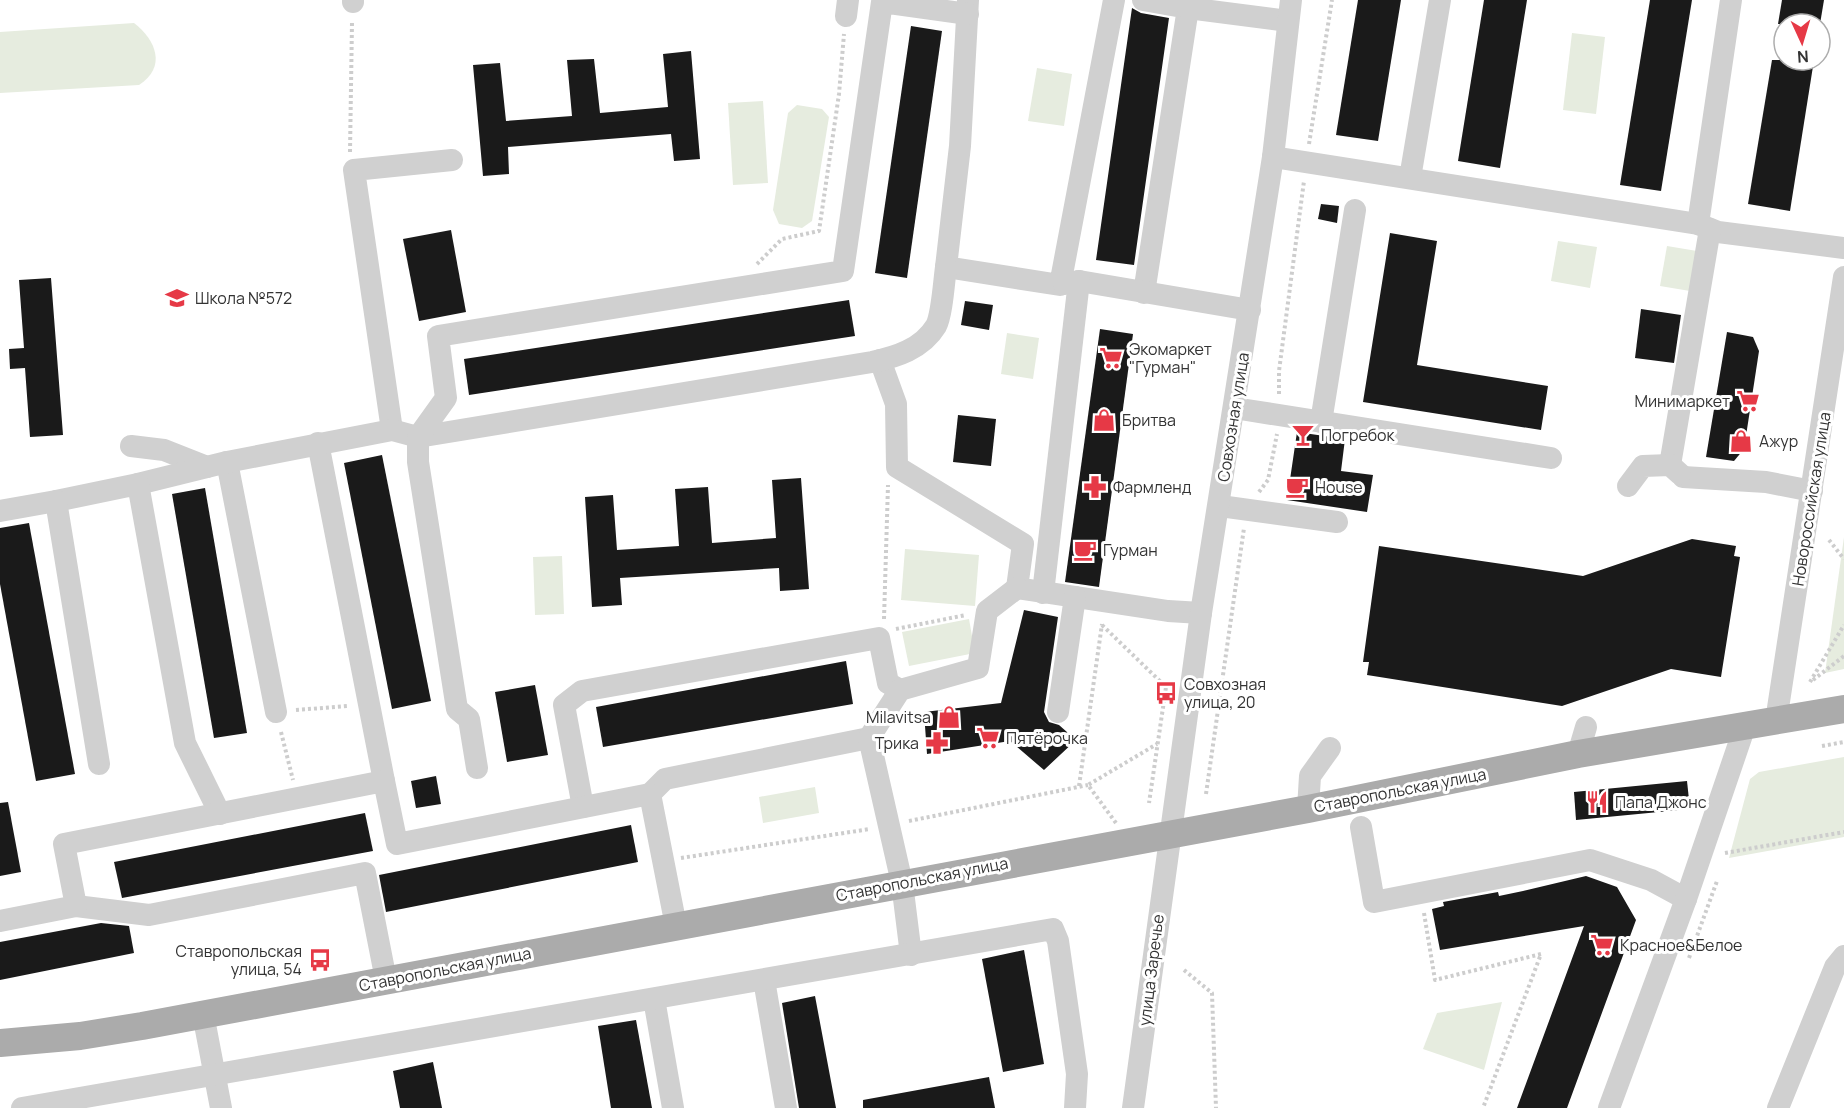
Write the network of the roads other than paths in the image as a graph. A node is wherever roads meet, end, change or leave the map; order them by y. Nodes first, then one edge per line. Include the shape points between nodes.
1 (1114, 0) edge
2 (1143, 0) edge
3 (1440, 0) edge
4 (1731, 0) edge
5 (968, 7) edge
6 (1188, 8) junction
7 (1290, 11) edge
8 (1273, 157) junction
9 (452, 160) dead end
10 (1410, 178) junction
11 (1355, 210) dead end
12 (1704, 226) junction
13 (1844, 248) edge
14 (946, 267) junction
15 (1844, 277) edge
16 (1069, 283) junction
17 (1144, 293) junction
18 (1251, 309) junction
19 (880, 360) junction
20 (1234, 408) junction
21 (1321, 422) junction
22 (392, 430) junction
23 (418, 437) junction
24 (318, 443) junction
25 (131, 446) dead end
26 (1551, 459) dead end
27 (217, 464) junction
28 (1679, 477) junction
29 (138, 484) junction
30 (1628, 486) dead end
31 (1812, 491) junction
32 (56, 501) junction
33 (1220, 506) junction
34 (0, 511) edge
35 (1337, 522) dead end
36 (1017, 588) junction
37 (1043, 593) junction
38 (1076, 597) junction
39 (1201, 613) junction
40 (900, 690) junction
41 (1844, 709) edge
42 (276, 712) road end
43 (1058, 712) dead end
44 (1776, 721) junction
45 (1745, 726) junction
46 (1586, 727) dead end
47 (869, 738) junction
48 (1330, 748) dead end
49 (1578, 754) junction
50 (99, 764) dead end
51 (477, 768) dead end
52 (384, 781) junction
53 (650, 794) junction
54 (582, 807) junction
55 (1308, 809) junction
56 (220, 814) junction
57 (1361, 828) dead end
58 (1169, 833) junction
59 (902, 883) junction
60 (1686, 900) junction
61 (76, 906) junction
62 (0, 921) edge
63 (676, 926) junction
64 (911, 955) junction
65 (1844, 956) edge
66 (386, 980) junction
67 (764, 980) junction
68 (654, 999) junction
69 (203, 1014) junction
70 (0, 1043) edge
71 (215, 1075) junction
72 (97, 1102) edge
73 (22, 1108) edge
74 (221, 1108) edge
75 (673, 1108) edge
76 (786, 1108) edge
77 (1075, 1108) edge
78 (1133, 1108) edge
79 (1609, 1108) edge
80 (1778, 1108) edge

1 - 16 street
2 - 6 street
3 - 10 street
4 - 12 street
5 - 14 street via 960,146
5 - 23 street via 882,2 843,271 438,336 446,398
6 - 7 street
6 - 17 street
7 - 8 street, Совхозная улица
8 - 10 street
8 - 18 street, Совхозная улица
9 - 22 street via 354,170
10 - 12 street
11 - 21 street
12 - 13 street
12 - 28 street
14 - 16 street
14 - 19 street via 937,326 901,355
15 - 31 street, Новороссийская улица
16 - 17 street
16 - 37 street
17 - 18 street
18 - 20 street, Совхозная улица
19 - 23 street
19 - 36 street via 896,404 897,467 1023,544
20 - 21 street
20 - 33 street, Совхозная улица
21 - 26 street
22 - 23 street
22 - 24 street
23 - 51 street via 418,462 457,709 469,719
24 - 27 street
24 - 52 street
25 - 27 street
27 - 29 street
27 - 42 street
28 - 30 street via 1643,466
28 - 31 street via 1766,482
29 - 32 street
29 - 56 street via 185,743
31 - 44 street, Новороссийская улица
32 - 34 street
32 - 50 street
33 - 35 street
33 - 39 street, Совхозная улица
36 - 37 street
36 - 40 street via 987,611 978,668
37 - 38 street
38 - 39 street
38 - 43 street
39 - 58 street, Совхозная улица via 1177,799
40 - 47 street
40 - 54 street via 888,682 881,635 582,691 564,705
41 - 44 main road, Ставропольская улица
44 - 45 main road, Ставропольская улица
45 - 49 main road, Ставропольская улица
45 - 60 street
46 - 49 street
47 - 53 street via 664,779
47 - 59 street
48 - 55 street via 1310,776
49 - 55 main road, Ставропольская улица
52 - 54 street via 397,844
52 - 56 street
53 - 54 street
53 - 63 street
55 - 58 main road, Ставропольская улица
56 - 61 street via 64,844
57 - 60 street via 1374,902 1590,860 1652,880
58 - 59 main road, Ставропольская улица
58 - 78 street, улица Заречье
59 - 63 main road, Ставропольская улица
59 - 64 street
60 - 79 street
61 - 62 street
61 - 66 street via 149,915 365,873
63 - 66 main road, Ставропольская улица
64 - 67 street
64 - 77 street via 1053,929 1077,1074
65 - 80 street via 1834,967
66 - 69 main road, Ставропольская улица
67 - 68 street
67 - 76 street
68 - 71 street
68 - 75 street
69 - 70 main road, Ставропольская улица via 80,1036
69 - 71 street
71 - 72 street
71 - 74 street
72 - 73 street

